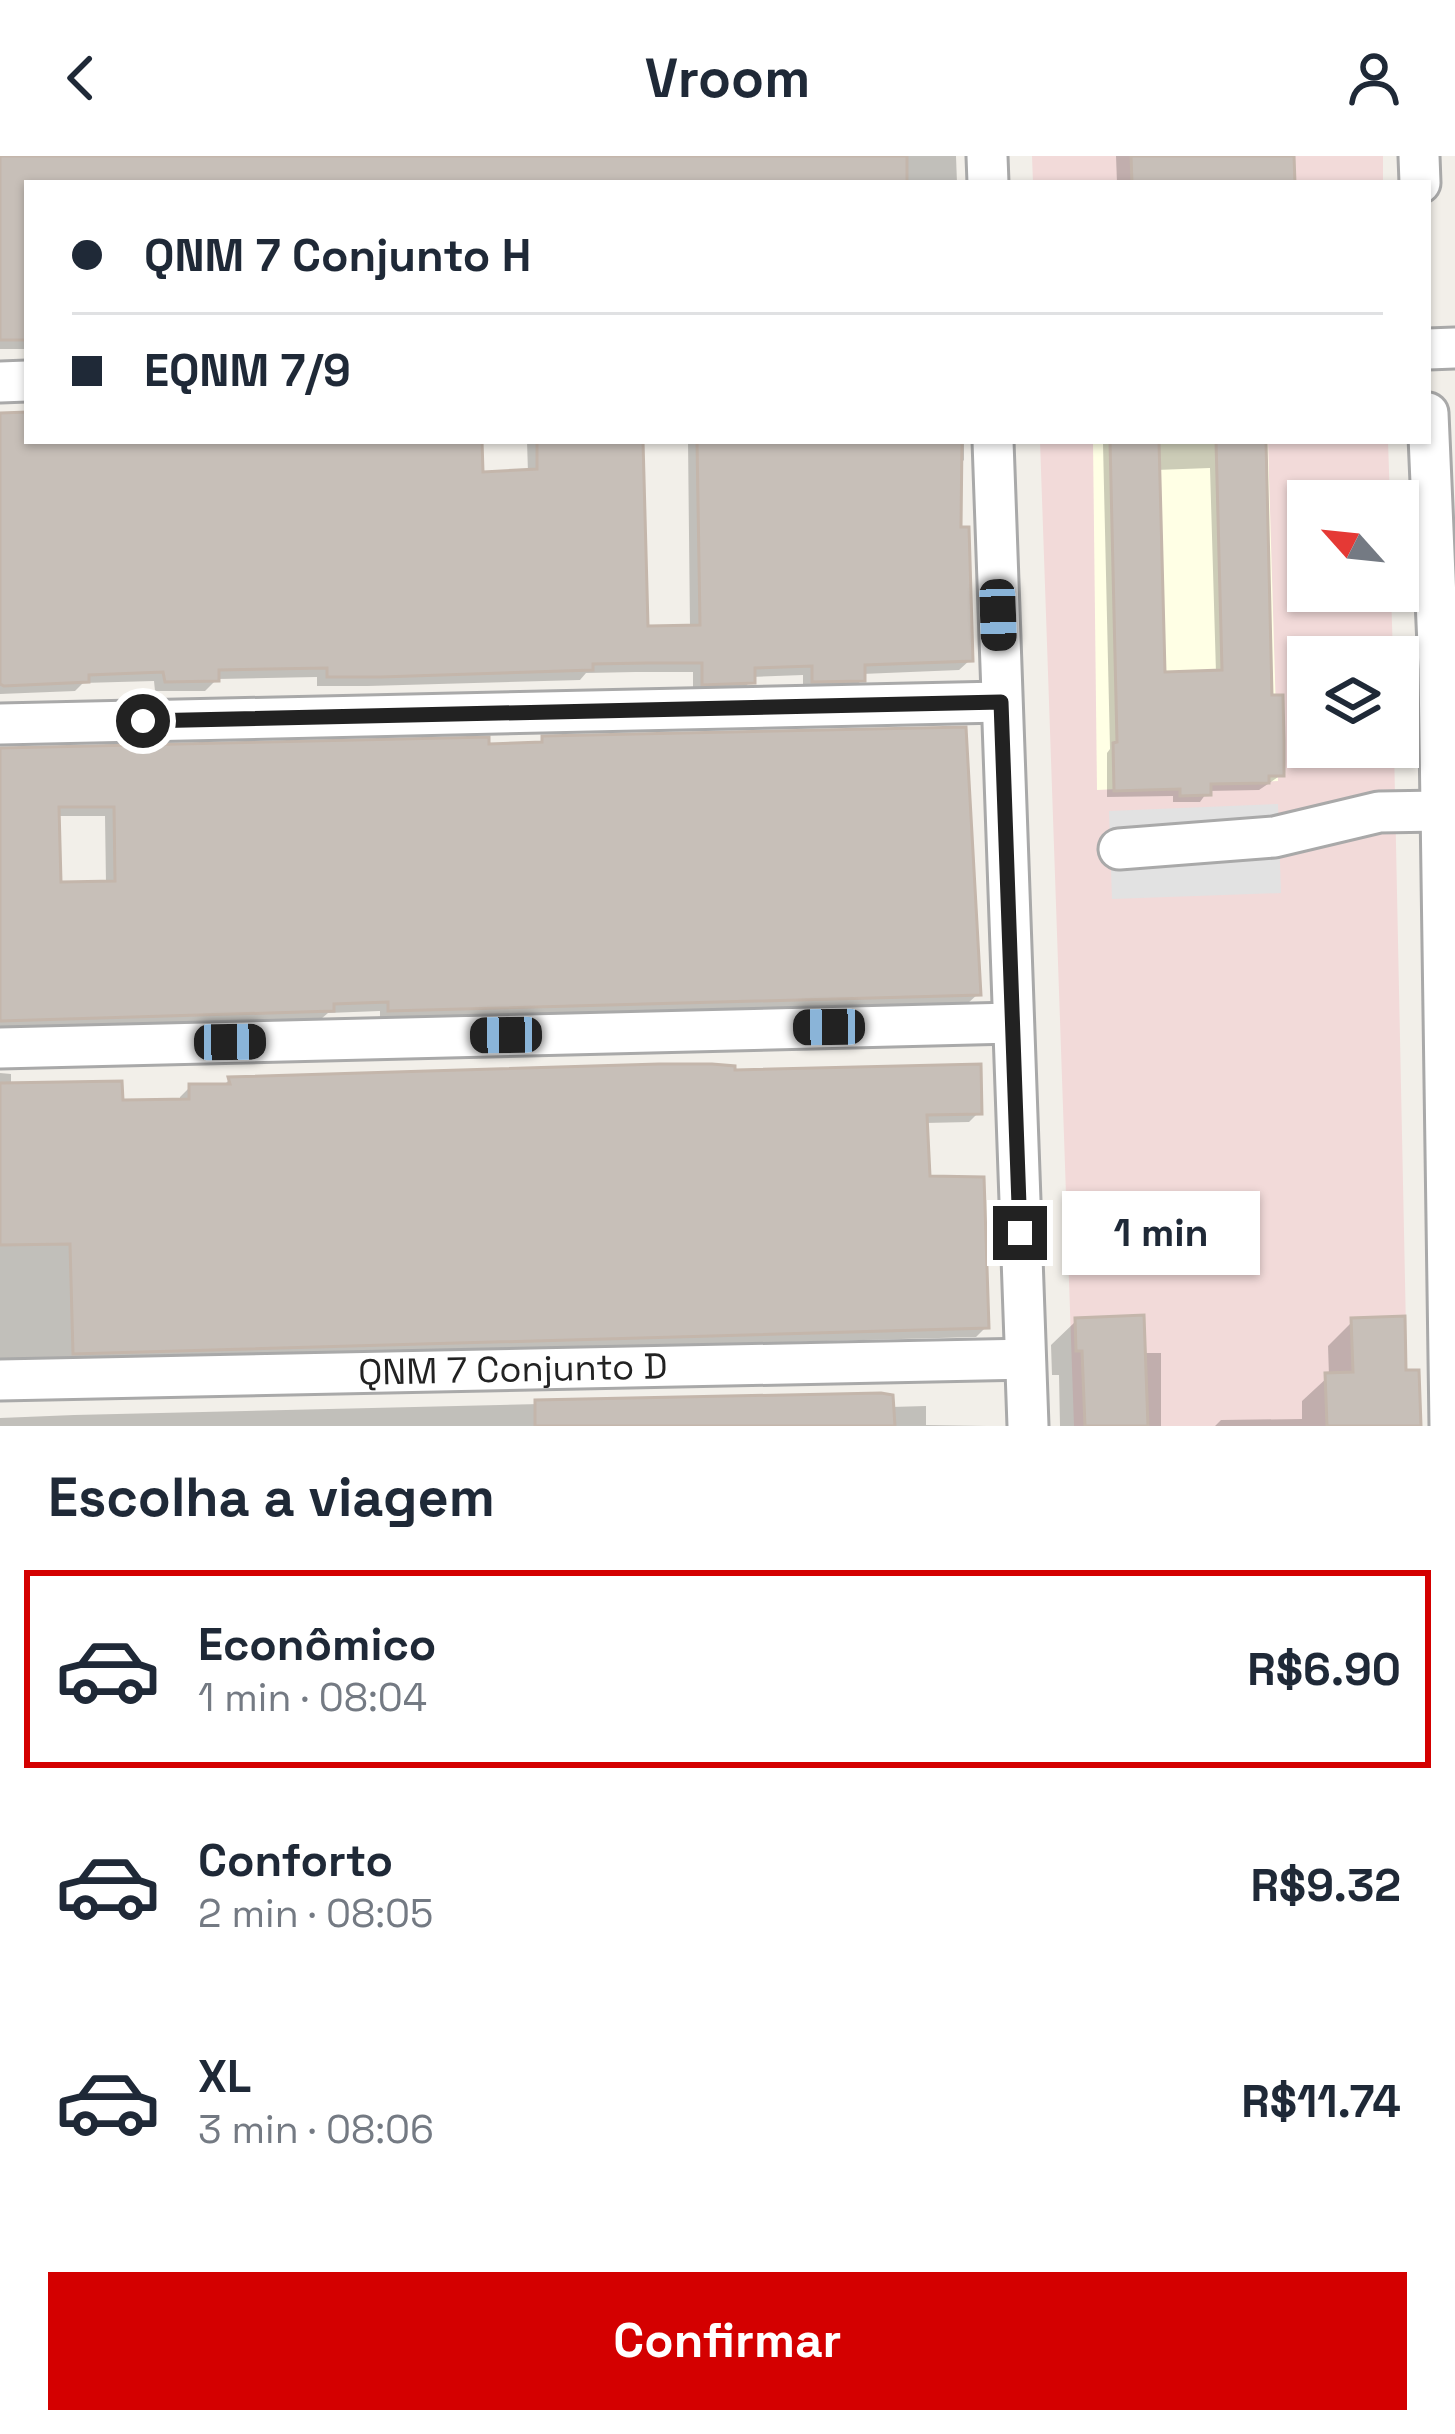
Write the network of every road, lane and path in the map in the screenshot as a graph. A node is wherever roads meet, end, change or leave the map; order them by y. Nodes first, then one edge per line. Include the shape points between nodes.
1 (993, 444) edge
2 (1430, 444) edge
3 (1447, 668) edge
4 (1001, 702) junction
5 (0, 724) edge
6 (1440, 811) junction
7 (1118, 849) dead end
8 (1448, 1016) edge
9 (1012, 1023) junction
10 (0, 1048) edge
11 (1452, 1347) edge
12 (1025, 1359) junction
13 (0, 1380) edge
14 (1028, 1426) edge
15 (1450, 1426) edge

1 - 4 street
2 - 3 street
3 - 6 street
4 - 5 street
4 - 9 street
6 - 7 street via 1378,812 1274,837
6 - 8 street
8 - 11 street
9 - 10 street
9 - 12 street
11 - 15 street
12 - 13 street, QNM 7 Conjunto D
12 - 14 street

